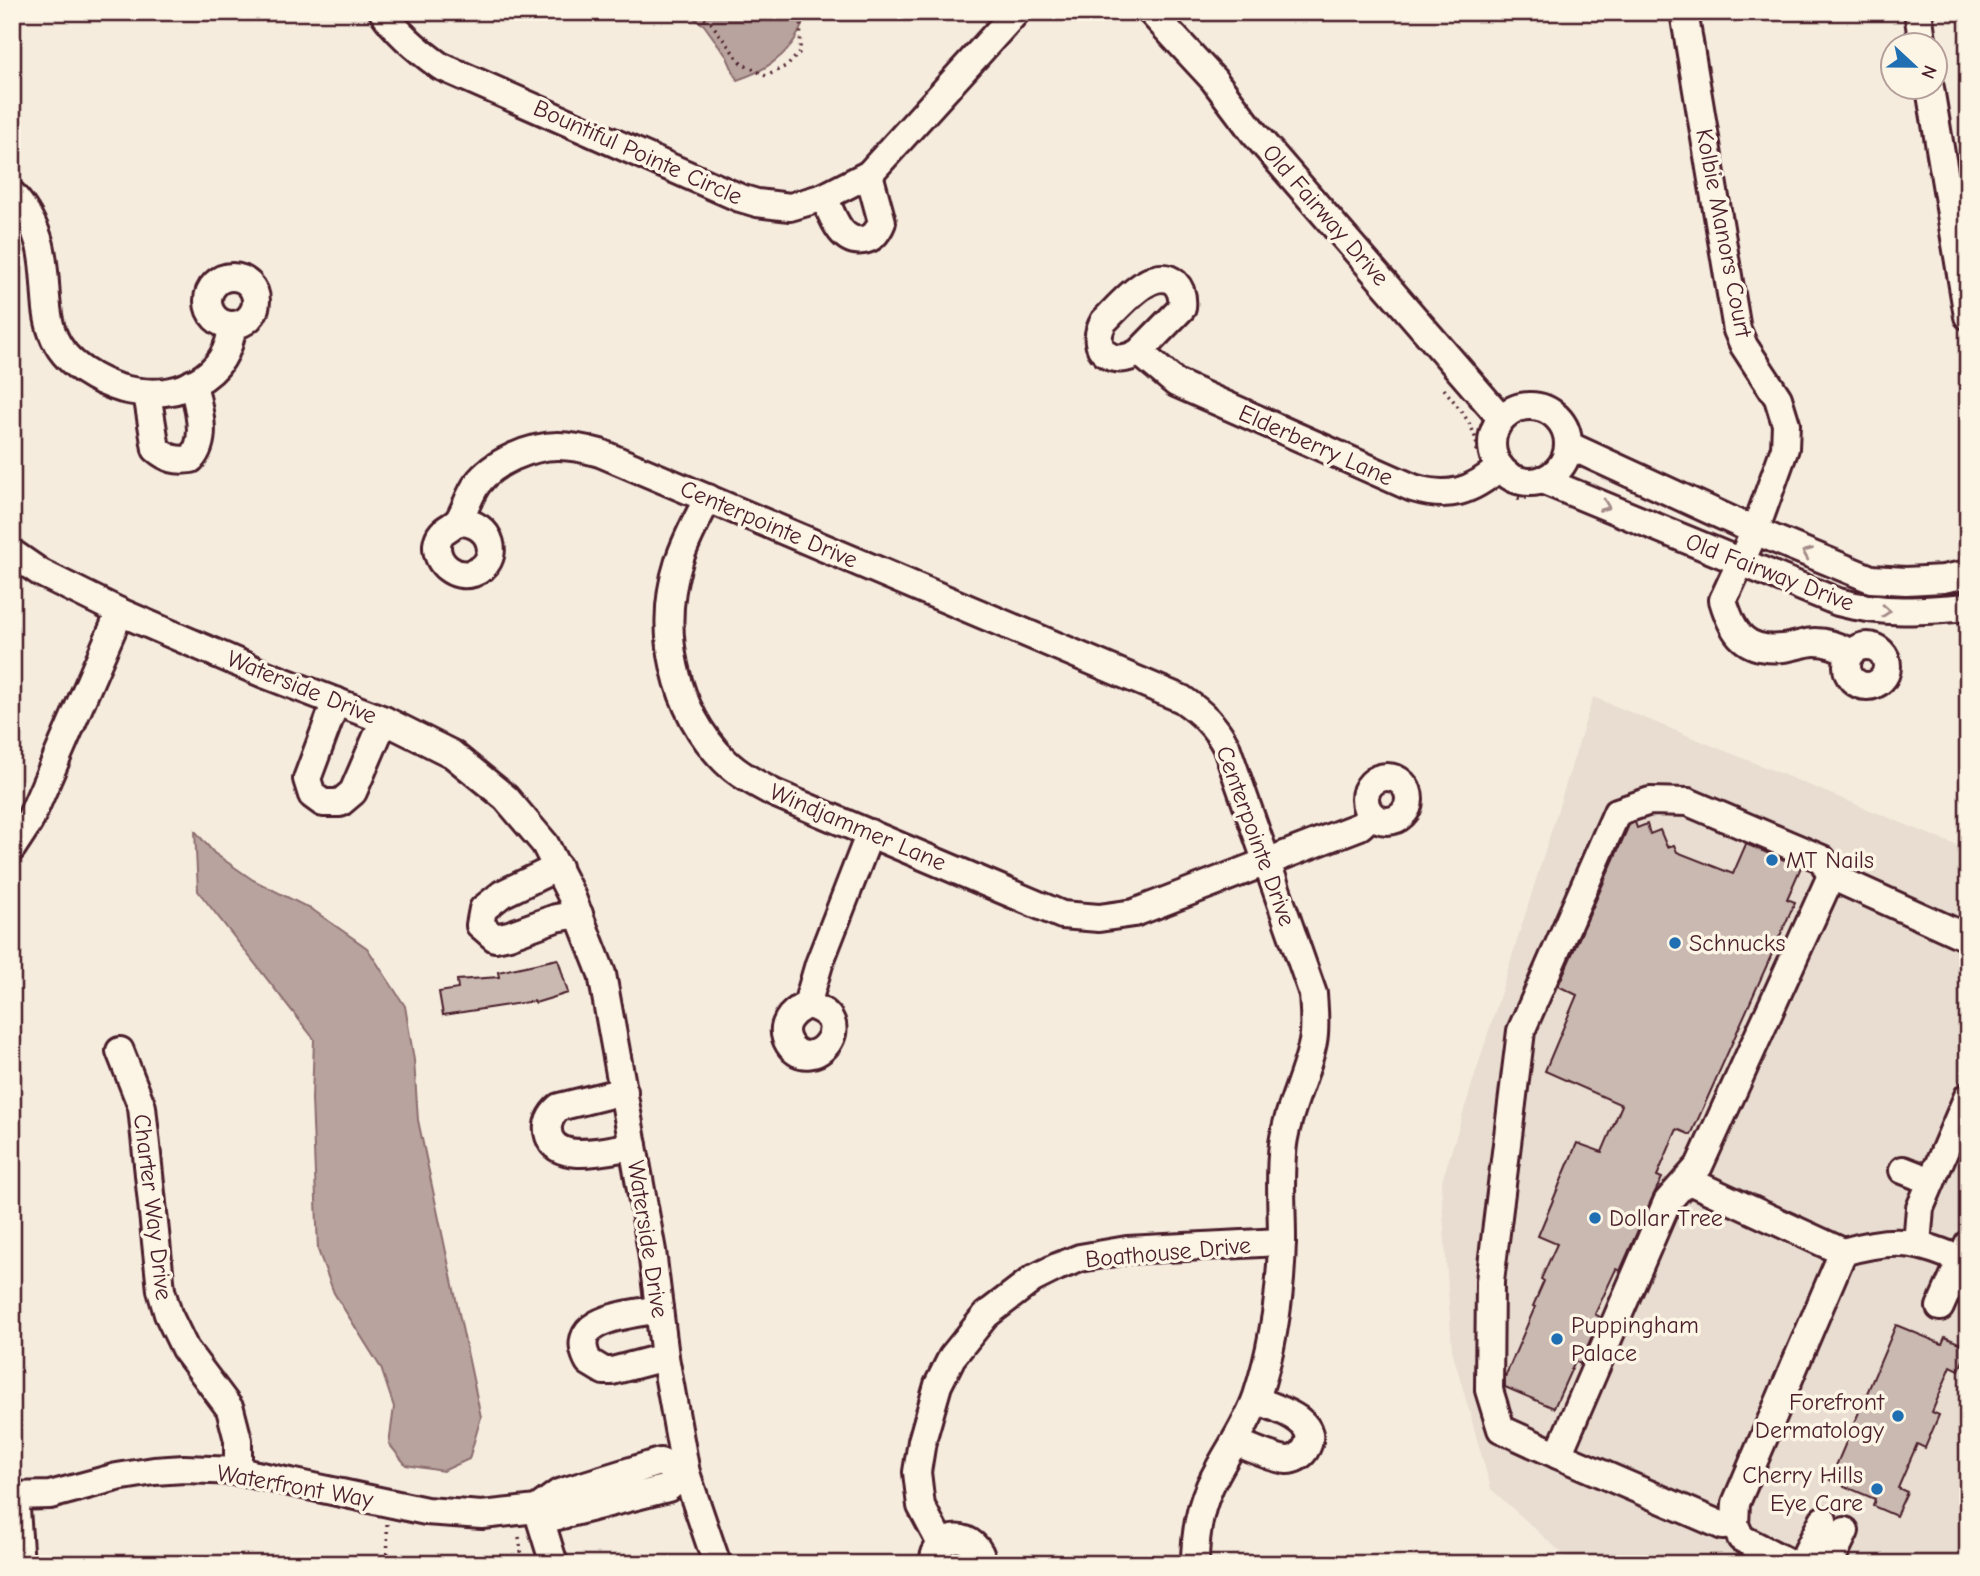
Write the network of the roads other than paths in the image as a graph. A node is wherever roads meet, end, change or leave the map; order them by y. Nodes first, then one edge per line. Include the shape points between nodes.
1 (383, 12) edge
2 (1151, 12) edge
3 (1684, 12) edge
4 (1918, 12) edge
5 (1016, 14) edge
6 (1921, 32) edge
7 (1932, 102) edge
8 (869, 174) junction
9 (12, 194) edge
10 (824, 197) junction
11 (1968, 316) edge
12 (232, 326) dead end
13 (1139, 352) dead end
14 (193, 383) junction
15 (148, 393) junction
16 (1501, 418) junction
17 (1568, 445) junction
18 (1500, 467) junction
19 (1542, 480) junction
20 (709, 498) junction
21 (458, 522) dead end
22 (1755, 531) junction
23 (12, 553) edge
24 (1739, 561) junction
25 (1968, 575) edge
26 (1968, 607) edge
27 (120, 612) junction
28 (1851, 653) dead end
29 (336, 701) junction
30 (384, 720) junction
31 (1372, 816) dead end
32 (870, 833) junction
33 (12, 848) edge
34 (1265, 863) junction
35 (558, 867) junction
36 (1831, 876) junction
37 (579, 914) junction
38 (1968, 937) edge
39 (807, 1005) dead end
40 (121, 1051) dead end
41 (624, 1091) junction
42 (1968, 1096) edge
43 (634, 1146) junction
44 (1903, 1170) dead end
45 (1687, 1180) junction
46 (1931, 1181) junction
47 (1282, 1242) junction
48 (1917, 1244) junction
49 (1843, 1252) junction
50 (1966, 1255) edge
51 (1940, 1307) dead end
52 (659, 1309) junction
53 (665, 1357) junction
54 (1256, 1400) junction
55 (1235, 1442) junction
56 (1558, 1455) junction
57 (238, 1471) junction
58 (686, 1473) junction
59 (14, 1496) edge
60 (537, 1509) junction
61 (1735, 1525) junction
62 (937, 1554) edge
63 (20, 1564) edge
64 (554, 1564) edge
65 (717, 1564) edge
66 (982, 1564) edge
67 (1195, 1564) edge
68 (1792, 1564) edge
69 (1801, 1564) edge
70 (1829, 1564) edge

1 - 10 street, Bountiful Pointe Circle via 440,66 740,198 790,207
2 - 16 street, Old Fairway Drive
3 - 22 street, Kolbie Manors Court via 1737,330 1778,398 1786,424 1785,448
4 - 6 street
5 - 8 street, Bountiful Pointe Circle
7 - 11 street
8 - 10 street, Bountiful Pointe Circle
8 - 10 street via 881,222 868,239 858,241 844,235
9 - 15 street via 25,209 40,246 48,322 62,353 96,379
12 - 14 street via 231,343 224,355
13 - 18 street, Elderberry Lane via 1176,383 1413,488 1444,495 1488,478
14 - 15 street via 161,394
14 - 15 street via 202,437 191,459 166,457 156,449
16 - 17 street via 1521,406 1547,409 1558,417
16 - 18 street via 1491,443
17 - 19 street via 1558,470
17 - 22 street, Old Fairway Drive
18 - 19 street, Old Fairway Drive via 1515,479
19 -> 24 street, Old Fairway Drive
20 - 21 street, Centerpointe Drive via 600,453 555,446 496,467 478,483
20 - 32 street, Windjammer Lane via 678,562 671,616 675,674 689,714 713,748 747,778
20 - 34 street, Centerpointe Drive via 1182,699 1209,721 1226,746
22 - 24 street, Kolbie Manors Court
25 -> 22 street, Old Fairway Drive via 1871,579
23 - 27 street, Waterside Drive
24 -> 26 street, Old Fairway Drive via 1859,608 1914,612
24 - 28 street, Kolbie Manors Court via 1723,600 1728,619 1746,642 1761,648 1814,642
27 - 29 street, Waterside Drive
27 - 33 street via 29,822
29 - 30 street, Waterside Drive
29 - 30 street via 307,779 312,795 323,803 340,803 353,792
30 - 35 street, Waterside Drive via 452,754 506,798
31 - 34 street, Windjammer Lane via 1360,826
32 - 34 street, Windjammer Lane via 1062,915 1099,918 1134,912
32 - 39 street via 818,964
34 - 47 street, Centerpointe Drive via 1313,994 1315,1014 1314,1040 1283,1143
35 - 37 street, Waterside Drive
35 - 37 street via 502,894 483,909 480,925 495,938
36 - 38 street
36 - 45 street via 1699,1166
36 - 56 street via 1822,859 1688,802 1650,801 1617,812 1521,1031 1490,1281 1489,1390 1501,1429
37 - 41 street, Waterside Drive via 602,974
40 - 57 street, Charter Way Drive via 142,1107 161,1290 185,1349 230,1409 238,1440
41 - 43 street, Waterside Drive
41 - 43 street via 559,1107 549,1121 549,1137 568,1153
42 - 46 street
43 - 52 street, Waterside Drive
44 - 46 street
45 - 49 street
45 - 56 street via 1667,1202
46 - 48 street via 1920,1208
47 - 54 street, Centerpointe Drive via 1272,1339
47 - 62 street, Boathouse Drive via 1116,1251 1080,1258 1033,1279 986,1315 952,1357 938,1385 922,1441 917,1472 921,1506
48 - 49 street via 1897,1241
48 - 50 street
49 - 61 street via 1736,1503
50 - 51 street
52 - 53 street, Waterside Drive
52 - 53 street via 597,1323 585,1335 583,1346 589,1362 604,1371
53 - 58 street, Waterside Drive
54 - 55 street, Centerpointe Drive
54 - 55 street via 1305,1424 1308,1446 1288,1460
55 - 67 street, Centerpointe Drive via 1201,1512
56 - 61 street via 1723,1526
57 - 59 street, Waterfront Way via 154,1471 50,1494
57 - 60 street, Waterfront Way via 426,1511 482,1515
58 - 60 street, Waterfront Way via 660,1462 559,1493
58 - 65 street, Waterside Drive
59 - 63 street
60 - 64 street
61 - 68 street via 1741,1538
62 - 66 street, Boathouse Drive via 949,1539 968,1540 976,1546
69 - 70 street via 1834,1525

